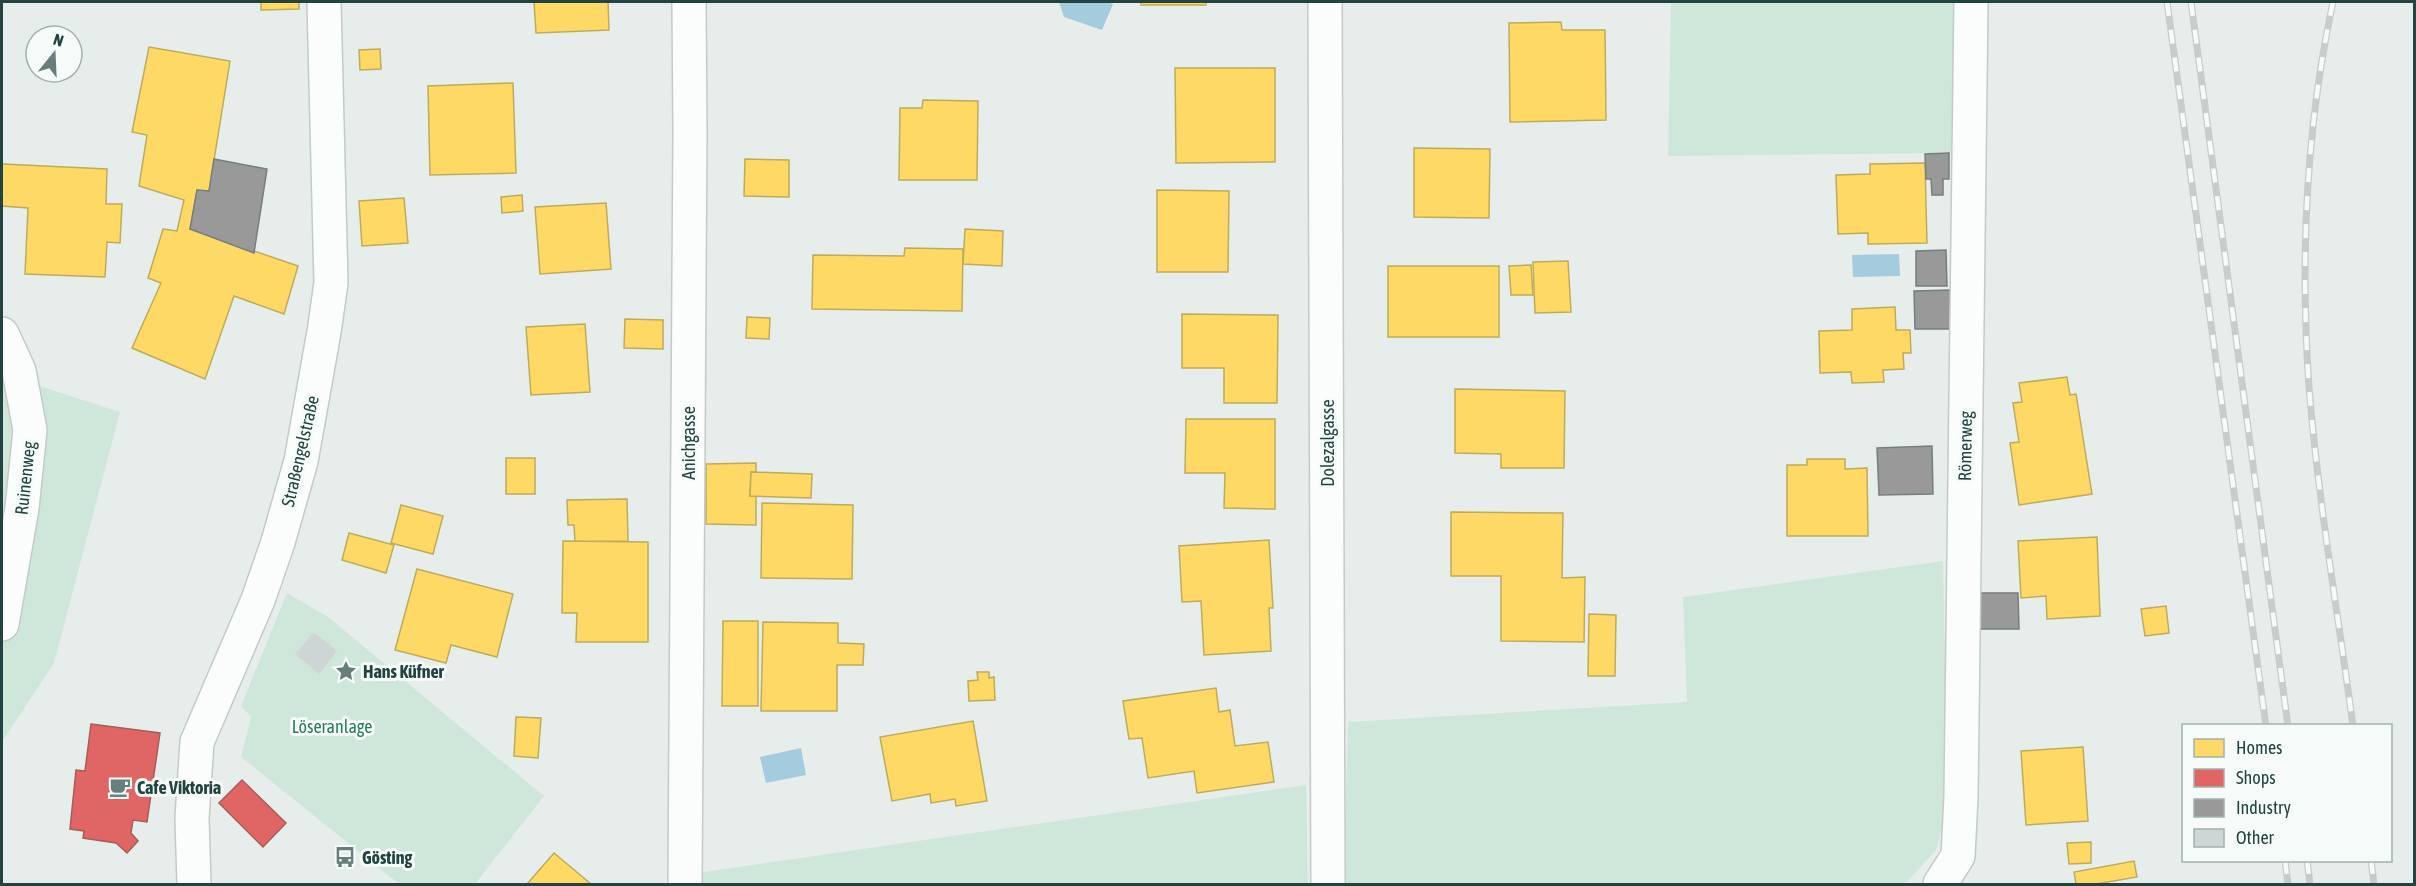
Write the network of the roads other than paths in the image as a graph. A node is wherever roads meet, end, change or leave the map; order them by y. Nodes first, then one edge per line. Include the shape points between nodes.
1 (324, 2) edge
2 (689, 2) edge
3 (1325, 2) edge
4 (1971, 2) edge
5 (2, 334) edge
6 (2, 624) edge
7 (194, 885) edge
8 (685, 885) edge
9 (1328, 885) edge
10 (1940, 885) edge

1 - 7 street, Straßengelstraße via 331,282 324,332 301,461 278,542 258,600 197,742 192,818
2 - 8 street, Anichgasse
3 - 9 street, Dolezalgasse
4 - 10 street, Römerweg via 1961,797 1958,856
5 - 6 street, Ruinenweg via 20,371 30,430 22,508

